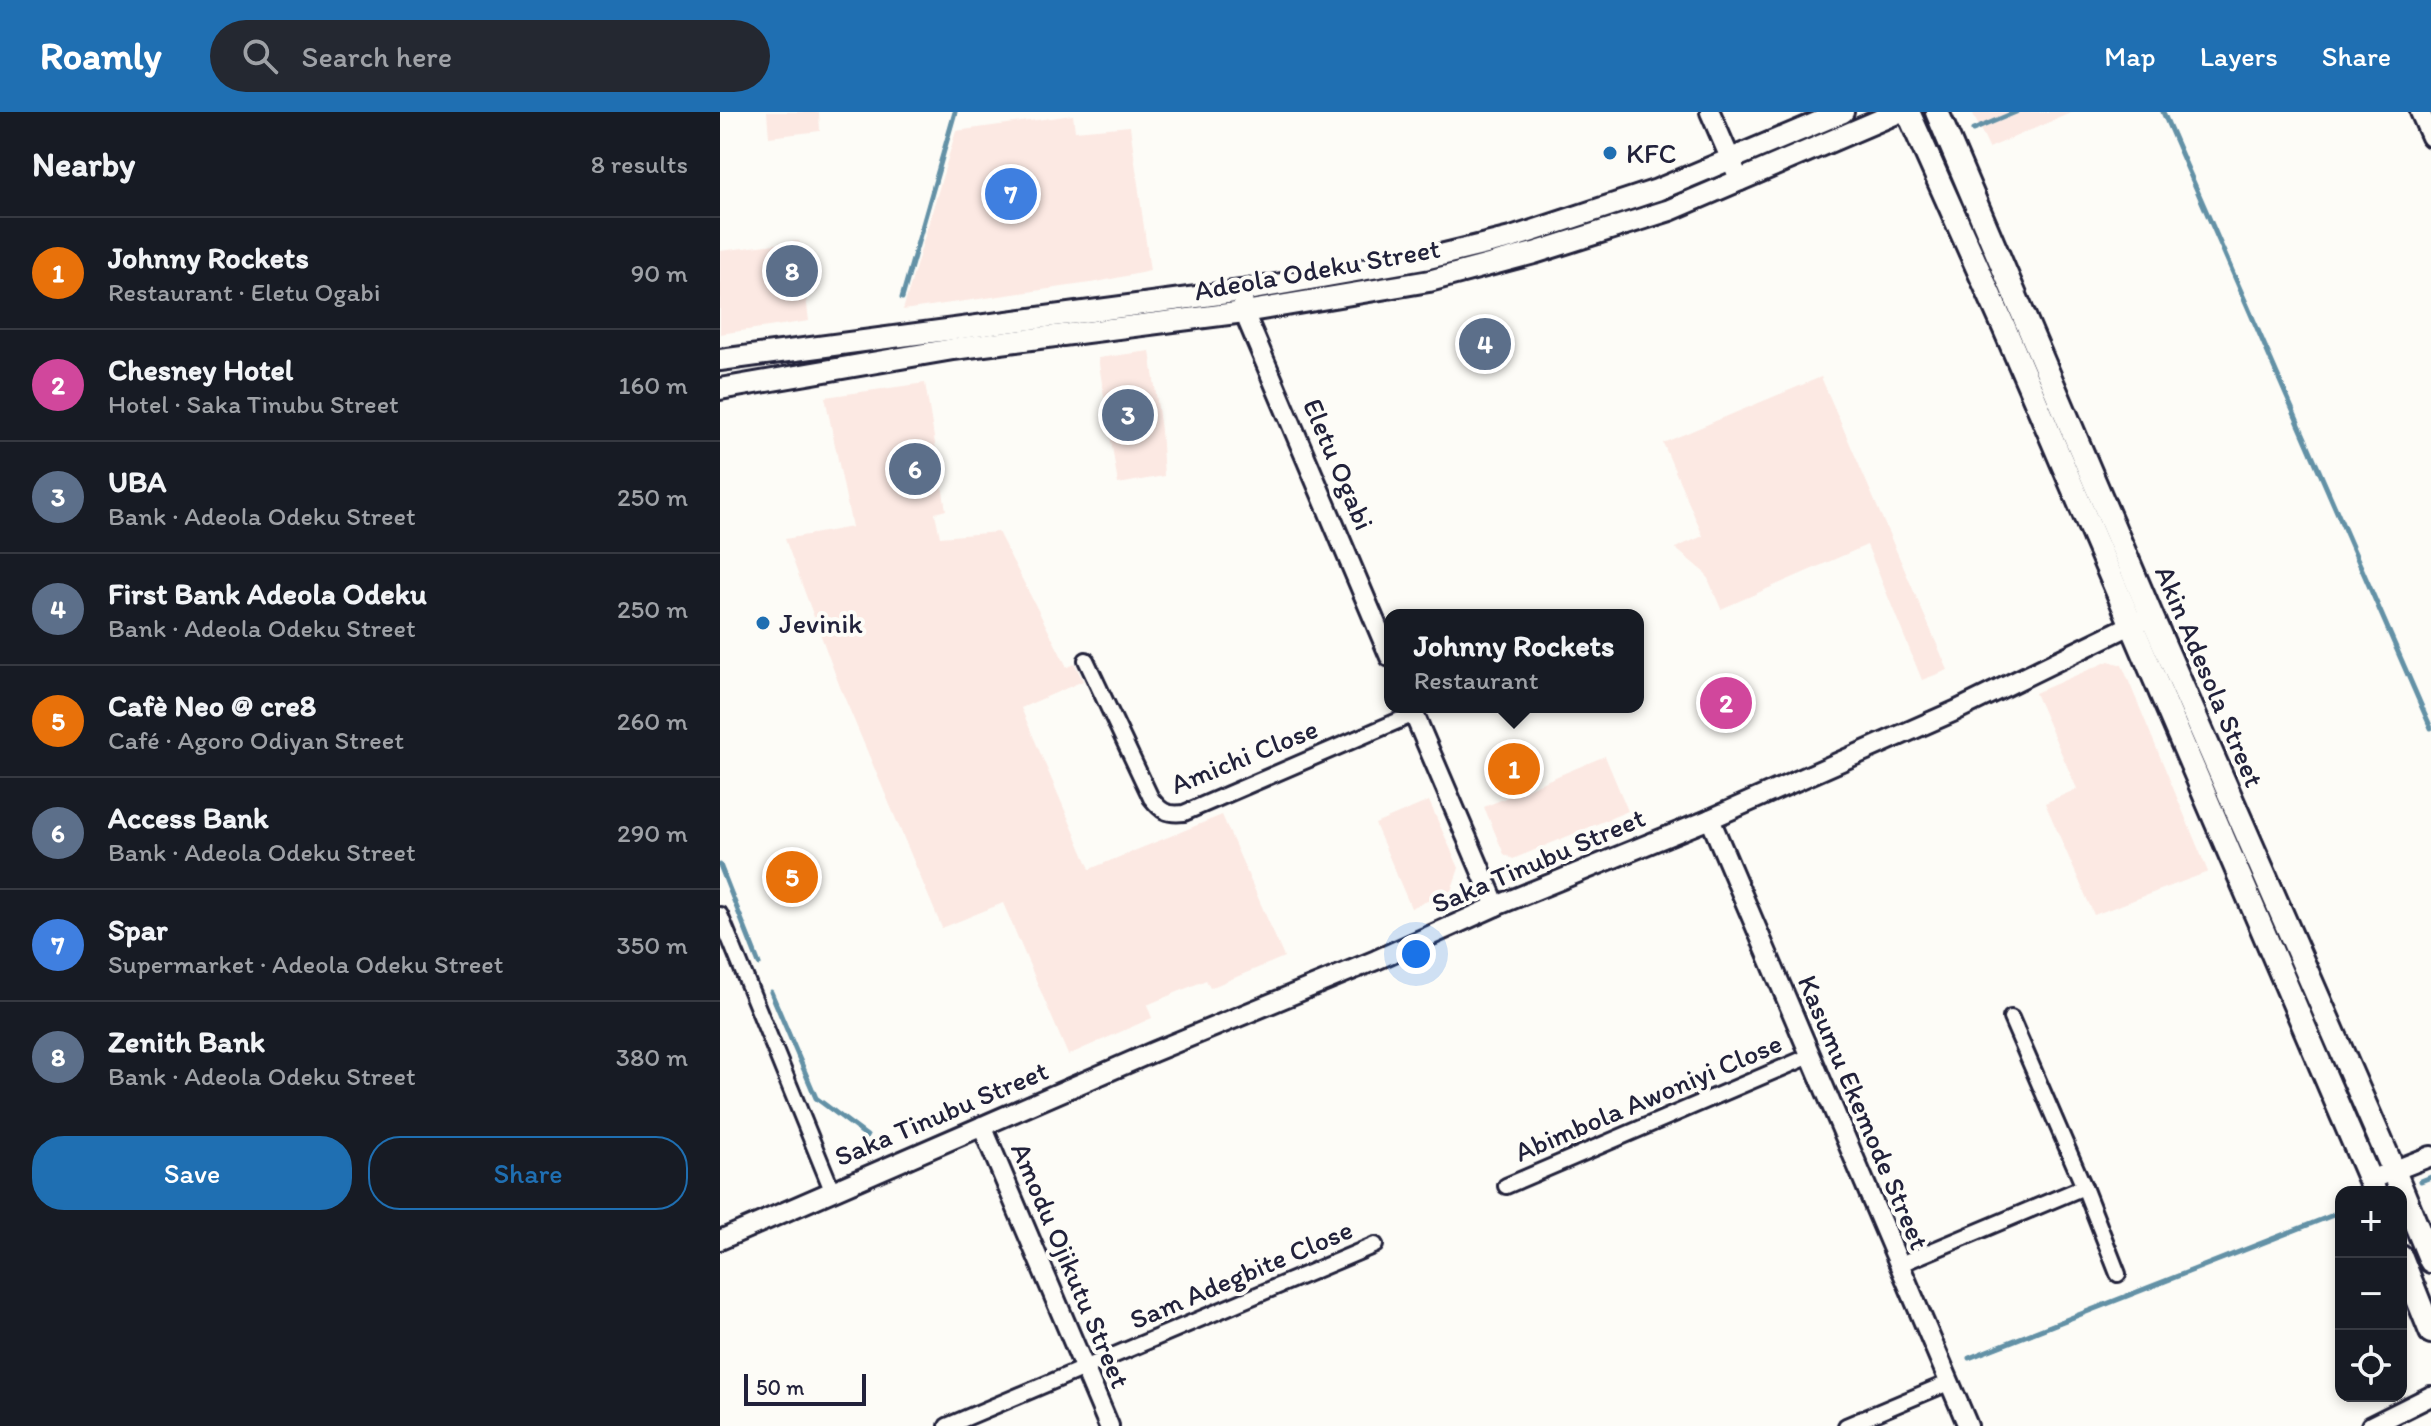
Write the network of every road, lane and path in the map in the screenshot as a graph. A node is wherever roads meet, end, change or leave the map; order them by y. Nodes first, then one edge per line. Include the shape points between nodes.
1 (1710, 112) edge
2 (1843, 112) edge
3 (1899, 112) edge
4 (1908, 112) edge
5 (1937, 112) edge
6 (2420, 112) edge
7 (2431, 137) edge
8 (1732, 159) junction
9 (1740, 181) junction
10 (1242, 291) junction
11 (1244, 312) junction
12 (720, 360) edge
13 (720, 389) edge
14 (2140, 620) junction
15 (1384, 643) edge
16 (1086, 660) dead end
17 (1406, 713) edge
18 (1414, 713) edge
19 (1710, 819) junction
20 (1496, 906) junction
21 (720, 915) edge
22 (2011, 1018) dead end
23 (1810, 1056) junction
24 (982, 1126) junction
25 (2431, 1156) edge
26 (2394, 1171) junction
27 (1506, 1186) dead end
28 (2372, 1186) edge
29 (2084, 1187) junction
30 (832, 1190) junction
31 (720, 1240) edge
32 (1375, 1245) dead end
33 (2401, 1258) edge
34 (2431, 1261) edge
35 (1898, 1265) junction
36 (2118, 1274) dead end
37 (2431, 1332) edge
38 (1084, 1370) junction
39 (1948, 1383) junction
40 (2431, 1396) edge
41 (947, 1426) edge
42 (1109, 1426) edge
43 (1846, 1426) edge
44 (1968, 1426) edge
45 (2371, 1426) edge

1 - 8 street
2 - 8 main road, Adeola Odeku Street
3 - 9 main road, Adeola Odeku Street
4 - 14 main road, Akin Adesola Street
5 - 14 main road, Akin Adesola Street
6 - 7 street
8 - 9 street
8 - 10 main road, Adeola Odeku Street via 1511,238
9 - 11 main road, Adeola Odeku Street via 1628,225 1484,267
10 - 11 street, Eletu Ogabi
10 - 12 main road, Adeola Odeku Street
11 - 13 main road, Adeola Odeku Street via 953,349
11 - 15 street, Eletu Ogabi
14 - 19 street, Saka Tinubu Street via 1955,711
14 - 26 main road, Akin Adesola Street
14 - 28 main road, Akin Adesola Street
16 - 17 street, Amichi Close via 1151,798 1169,814 1184,813
18 - 20 street
19 - 20 street, Saka Tinubu Street
19 - 23 street, Kasumu Ekemode Street
20 - 24 street, Saka Tinubu Street
21 - 30 street
22 - 29 street
23 - 27 street, Abimbola Awoniyi Close
23 - 35 street, Kasumu Ekemode Street
24 - 30 street, Saka Tinubu Street
24 - 38 street, Amodu Ojikutu Street
25 - 26 street
26 - 28 street
26 - 34 main road, Akin Adesola Street
29 - 35 street
29 - 36 street
30 - 31 street, Saka Tinubu Street
32 - 38 street, Sam Adegbite Close
33 - 37 main road
35 - 39 street, Kasumu Ekemode Street
38 - 41 street, Sam Adegbite Close
38 - 42 street, Amodu Ojikutu Street
39 - 43 street
39 - 44 street, Kasumu Ekemode Street
40 - 45 street

